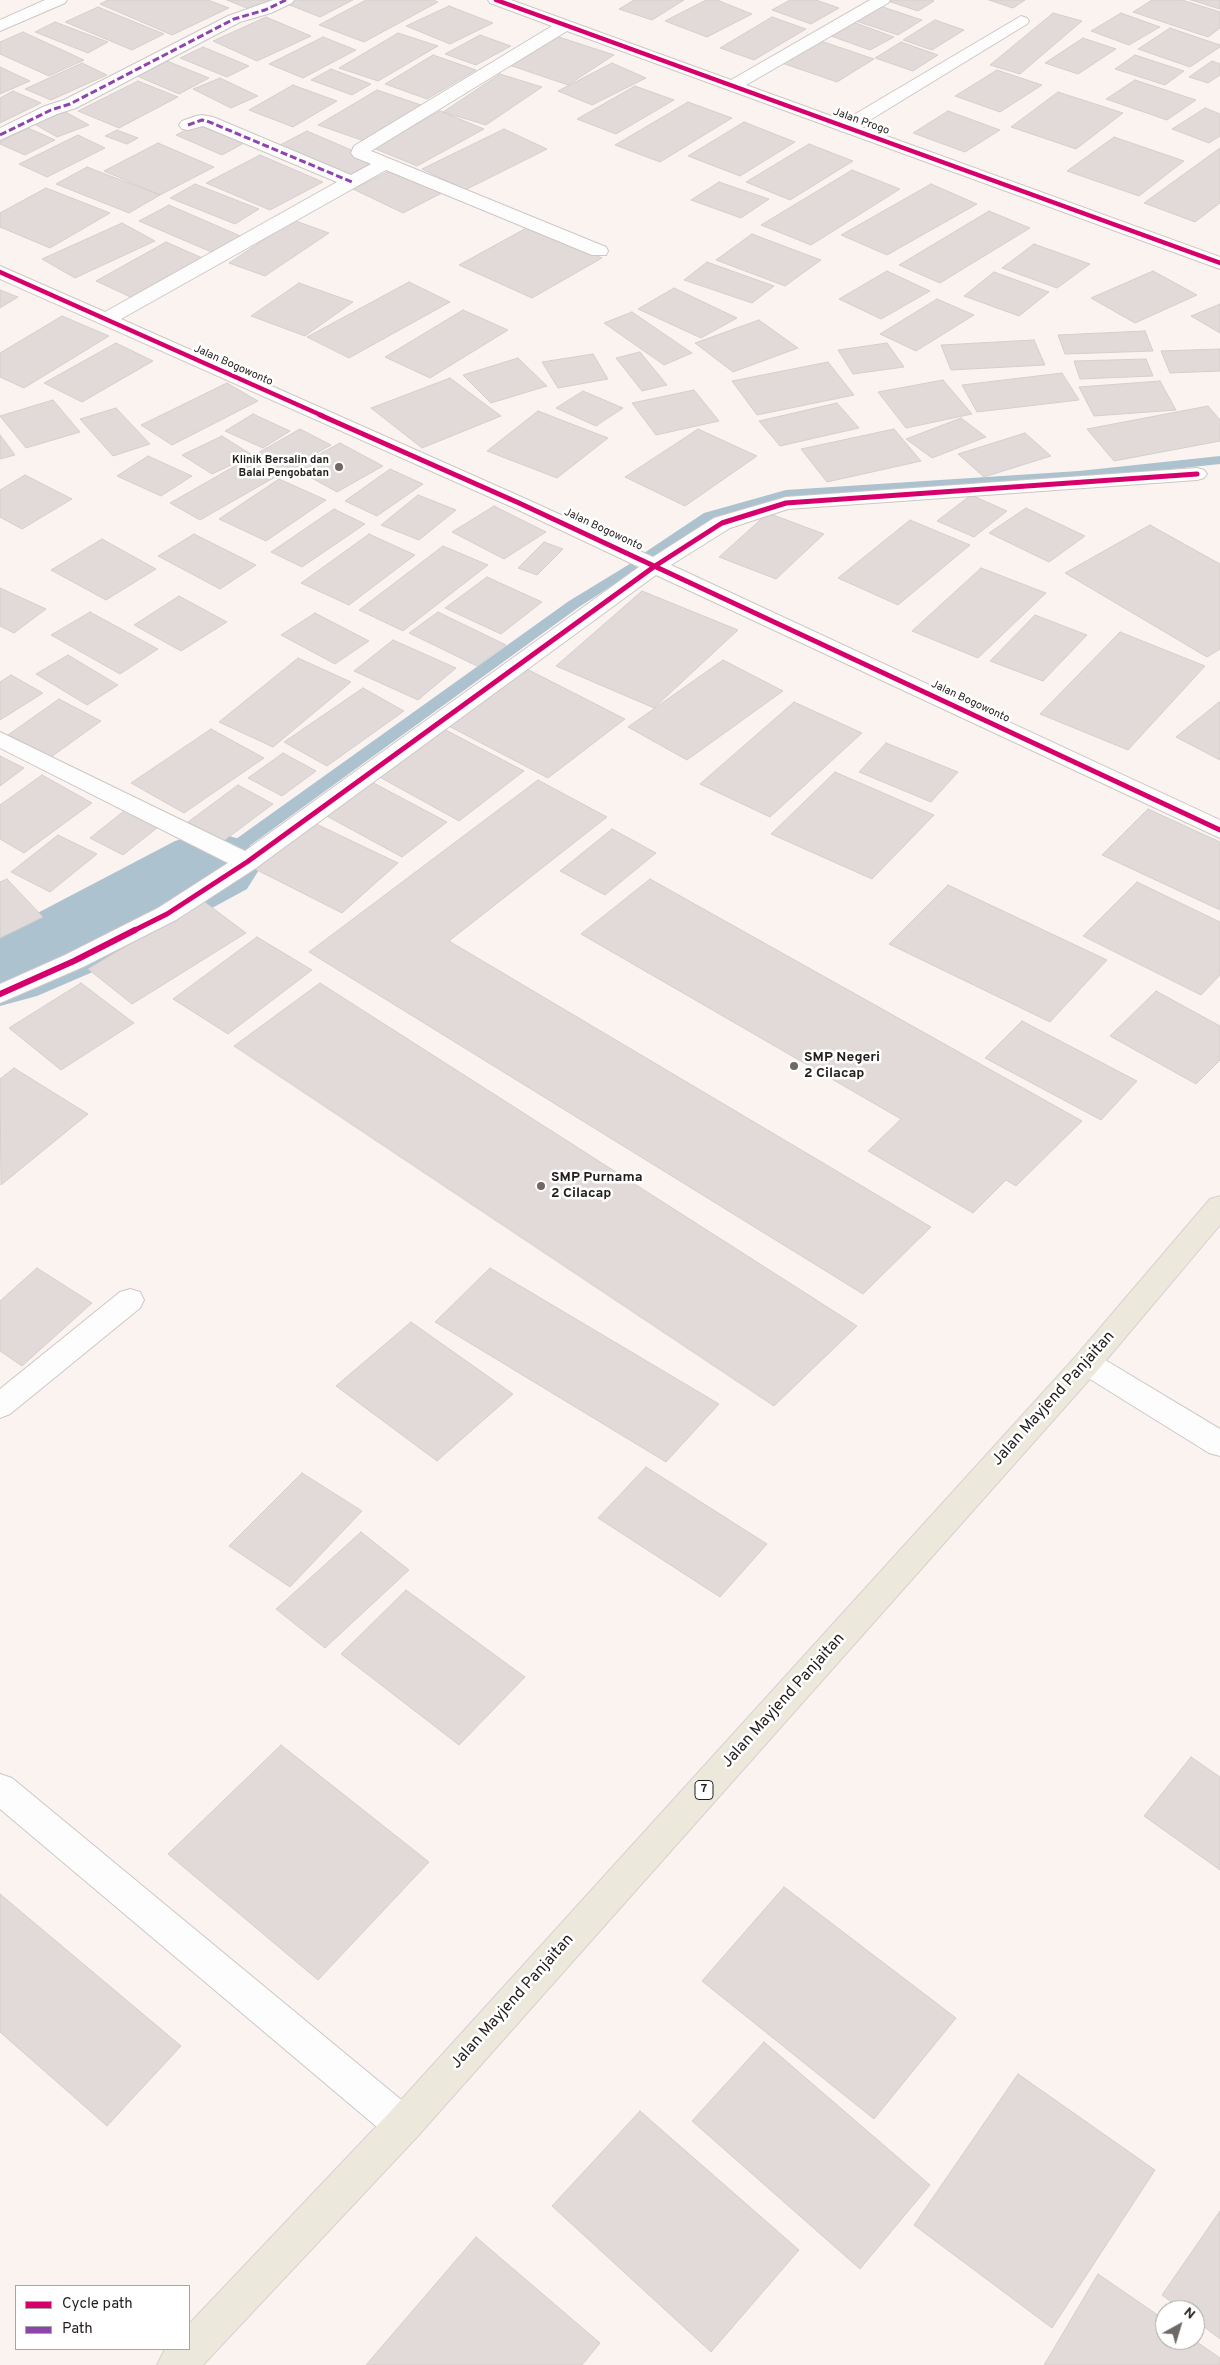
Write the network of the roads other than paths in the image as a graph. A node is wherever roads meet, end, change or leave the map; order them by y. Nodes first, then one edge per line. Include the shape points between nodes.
1 (58, 0) edge
2 (286, 0) edge
3 (496, 0) edge
4 (882, 0) edge
5 (1021, 21) dead end
6 (566, 25) junction
7 (0, 26) edge
8 (732, 86) junction
9 (188, 125) dead end
10 (846, 128) junction
11 (0, 135) edge
12 (385, 163) junction
13 (352, 182) junction
14 (598, 251) dead end
15 (1220, 263) edge
16 (0, 272) edge
17 (104, 320) junction
18 (1197, 474) dead end
19 (655, 566) junction
20 (0, 739) edge
21 (1220, 830) edge
22 (247, 862) junction
23 (0, 994) edge
24 (1220, 1206) edge
25 (130, 1300) dead end
26 (1087, 1363) junction
27 (0, 1406) edge
28 (1220, 1444) edge
29 (0, 1789) edge
30 (403, 2125) junction
31 (176, 2365) edge

1 - 7 street
2 - 11 street via 265,10 234,18 70,104
3 - 6 street, Jalan Progo
4 - 8 street
5 - 10 street
6 - 8 street, Jalan Progo
6 - 12 street via 360,150
8 - 10 street, Jalan Progo
9 - 13 street via 207,121
10 - 15 street, Jalan Progo
12 - 13 street
12 - 14 street
13 - 17 street
16 - 17 street, Jalan Bogowonto
17 - 19 street, Jalan Bogowonto
18 - 19 street via 786,503 722,523
19 - 21 street, Jalan Bogowonto
19 - 22 street
20 - 22 street
22 - 23 street via 167,914
24 - 26 highway, Jalan Mayjend Panjaitan / 7
25 - 27 street
26 - 28 street
26 - 30 highway, Jalan Mayjend Panjaitan / 7
29 - 30 street
30 - 31 highway, Jalan Mayjend Panjaitan / 7

